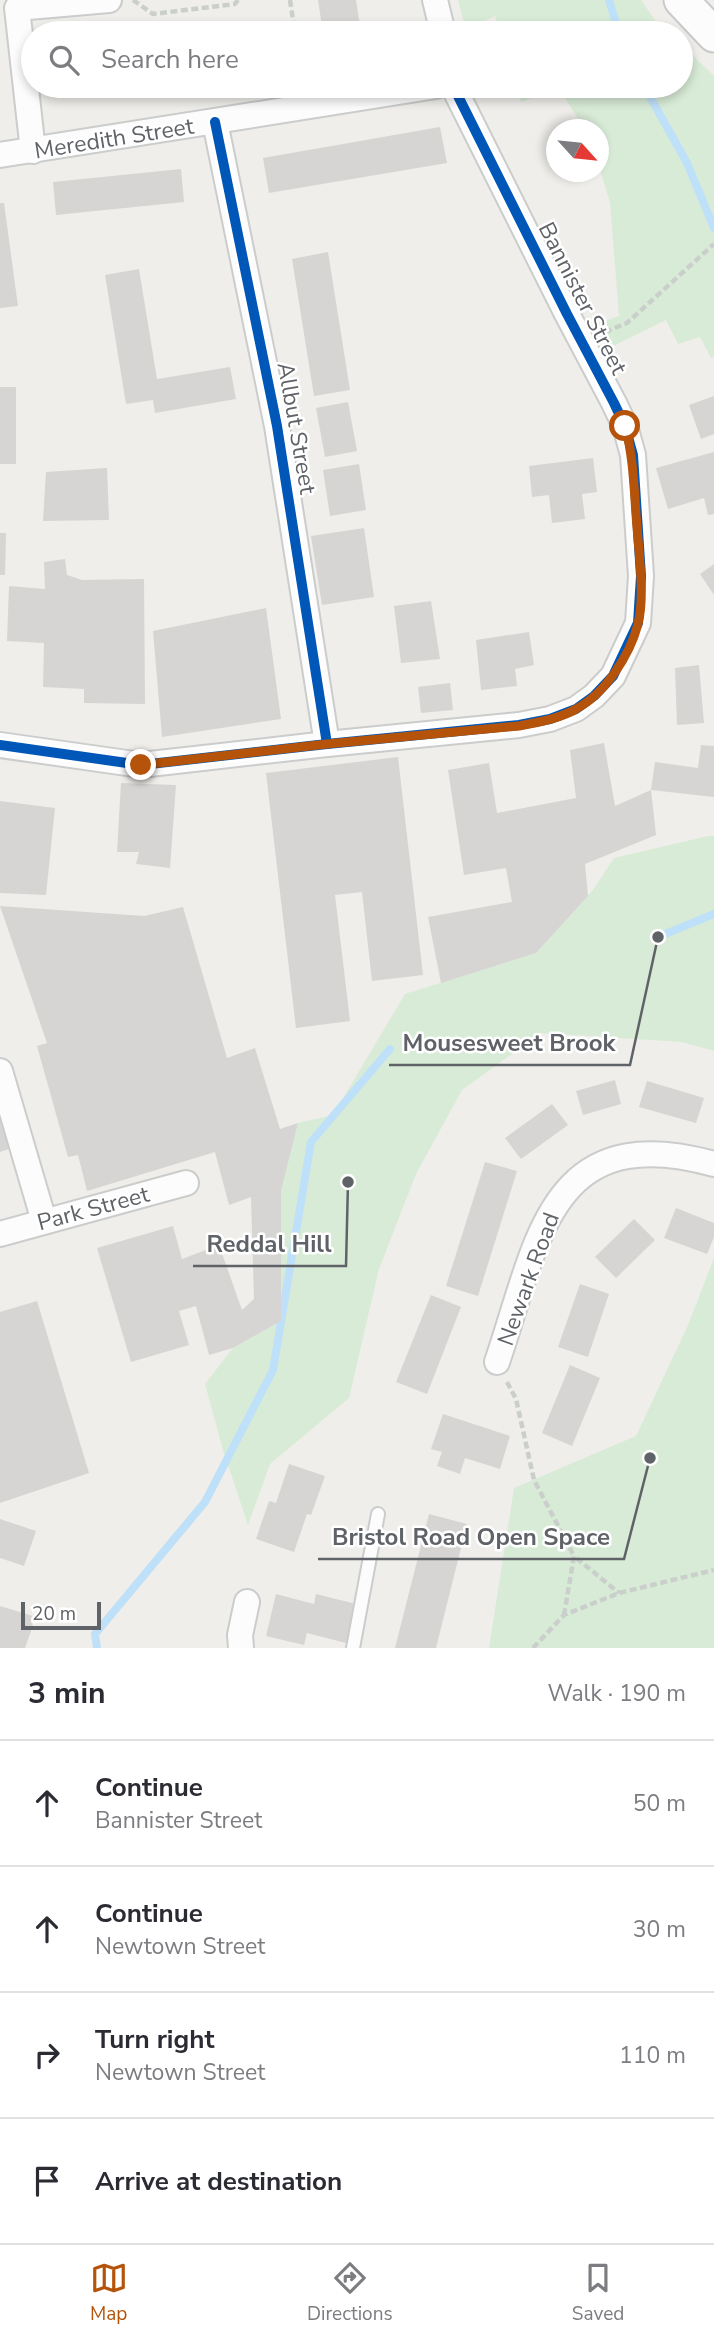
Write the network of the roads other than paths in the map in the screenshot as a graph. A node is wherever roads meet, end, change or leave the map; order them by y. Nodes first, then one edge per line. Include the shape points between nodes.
1 (109, 0) edge
2 (435, 0) edge
3 (681, 0) edge
4 (440, 21) edge
5 (714, 35) edge
6 (21, 37) edge
7 (27, 98) edge
8 (362, 98) edge
9 (459, 98) edge
10 (215, 122) junction
11 (33, 151) junction
12 (0, 155) edge
13 (327, 744) junction
14 (0, 745) edge
15 (0, 1071) edge
16 (714, 1164) edge
17 (186, 1182) dead end
18 (44, 1221) junction
19 (0, 1234) edge
20 (497, 1362) road end
21 (378, 1514) dead end
22 (247, 1602) dead end
23 (241, 1648) edge
24 (354, 1648) edge

1 - 6 street via 18,8
2 - 4 street
3 - 5 main road
7 - 11 street
8 - 10 street, Meredith Street
9 - 13 street, Bannister Street via 625,426 633,455 641,576 638,623 613,676 576,709 519,726
10 - 11 street, Meredith Street
10 - 13 street, Allbut Street via 277,426
11 - 12 street, Meredith Street
13 - 14 street via 141,765
15 - 18 street
16 - 20 street, Newark Road via 640,1153 590,1170 570,1187 542,1227
17 - 18 street, Park Street
18 - 19 street, Park Street
21 - 24 lane
22 - 23 street

